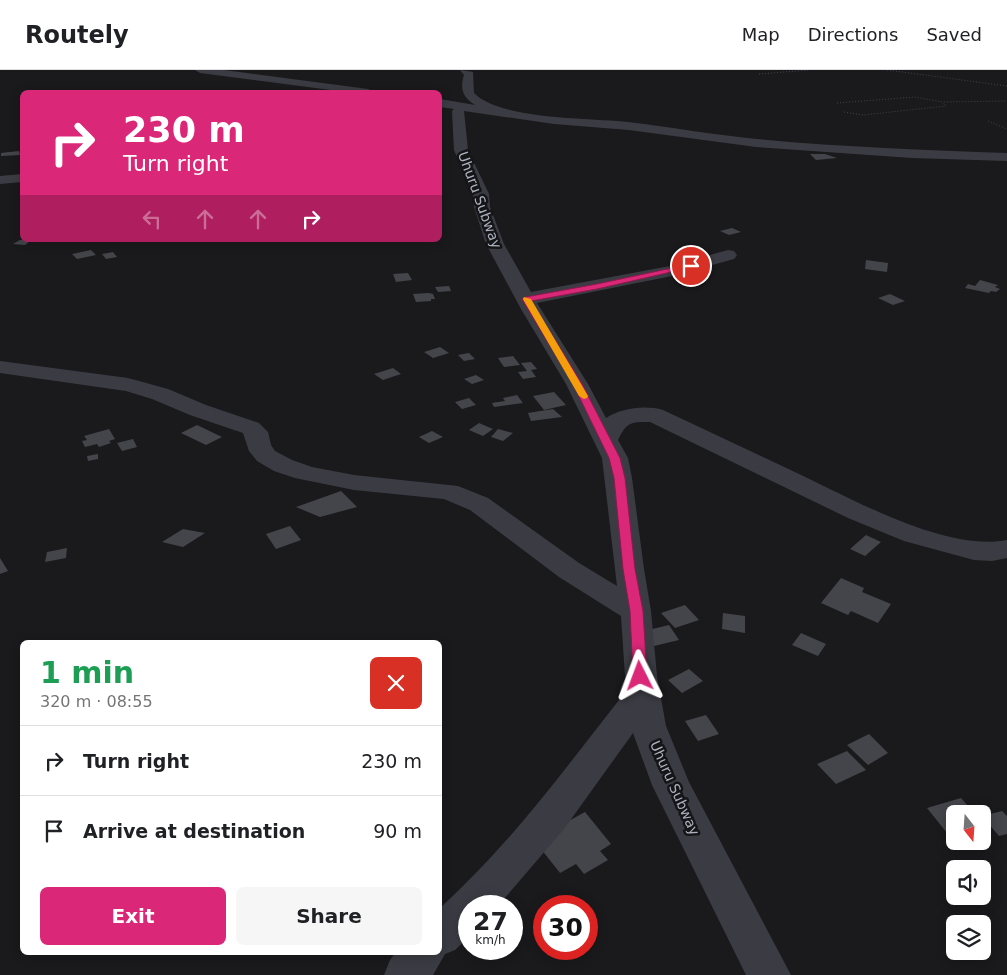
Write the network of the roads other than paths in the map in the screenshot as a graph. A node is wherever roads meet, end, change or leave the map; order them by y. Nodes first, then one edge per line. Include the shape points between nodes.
1 (200, 70) edge
2 (465, 70) edge
3 (296, 83) junction
4 (287, 90) edge
5 (352, 90) edge
6 (450, 105) edge
7 (495, 111) junction
8 (1007, 157) edge
9 (20, 178) edge
10 (0, 180) edge
11 (728, 255) dead end
12 (526, 299) junction
13 (0, 367) edge
14 (606, 439) junction
15 (1007, 549) edge
16 (636, 611) junction
17 (643, 693) junction
18 (482, 895) edge
19 (458, 919) edge
20 (442, 934) edge
21 (422, 955) edge
22 (406, 975) edge
23 (769, 975) edge

1 - 3 street
2 - 7 street via 469,74 465,85 470,96
3 - 4 street
3 - 5 street
6 - 7 street
6 - 12 street, Uhuru Subway via 458,111 464,159 481,194 482,207 495,244
7 - 8 street via 756,143
9 - 10 street
11 - 12 street via 672,271
12 - 14 street, Uhuru Subway via 560,353
13 - 16 street via 98,380 160,394 251,428 256,432 266,456 309,475 463,496 479,504 569,570
14 - 15 street via 612,426 618,422 640,415 655,415 858,512 914,535 974,551
14 - 16 street, Uhuru Subway via 615,458 619,478
16 - 17 street, Uhuru Subway
17 - 18 street via 550,817
17 - 23 street, Uhuru Subway via 648,726 671,786
19 - 20 street
21 - 22 street

